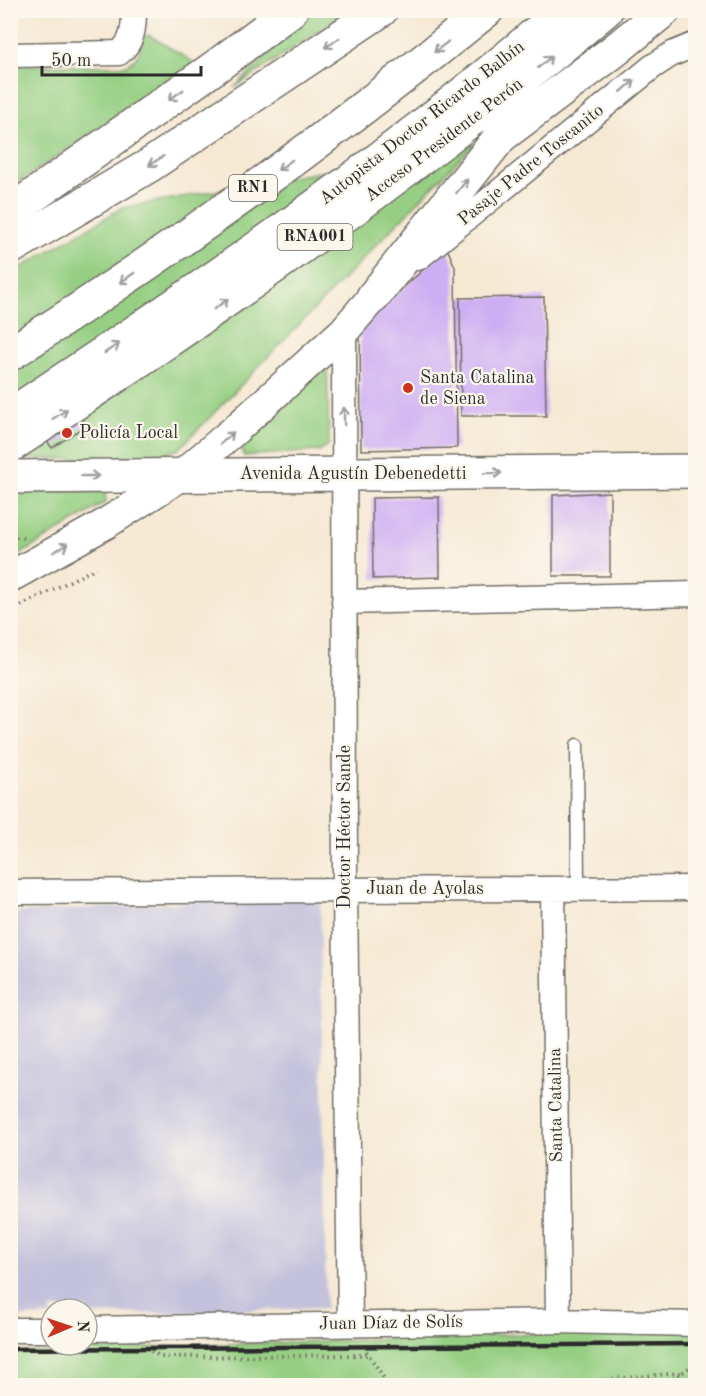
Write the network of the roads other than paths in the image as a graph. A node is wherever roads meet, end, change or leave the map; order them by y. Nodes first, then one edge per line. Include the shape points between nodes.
1 (134, 10) edge
2 (291, 10) edge
3 (381, 10) edge
4 (487, 10) edge
5 (563, 10) edge
6 (606, 10) edge
7 (664, 10) edge
8 (696, 44) edge
9 (10, 55) edge
10 (10, 212) edge
11 (10, 248) edge
12 (373, 297) junction
13 (344, 331) junction
14 (10, 354) edge
15 (10, 415) edge
16 (10, 446) edge
17 (696, 471) edge
18 (182, 475) junction
19 (345, 475) junction
20 (10, 477) edge
21 (10, 577) edge
22 (696, 594) edge
23 (344, 602) junction
24 (577, 745) dead end
25 (696, 888) edge
26 (345, 889) junction
27 (553, 889) junction
28 (579, 889) junction
29 (10, 892) edge
30 (558, 1321) junction
31 (350, 1324) junction
32 (696, 1324) edge
33 (99, 1329) edge
34 (10, 1330) edge
35 (39, 1330) edge

1 - 9 street via 131,39 119,53
2 -> 10 main road
3 -> 11 main road via 150,165
4 -> 14 main road, RN1 via 260,183 87,305
15 -> 5 main road, Autopista Doctor Ricardo Balbín / RN1 via 140,330 390,151
16 -> 6 main road, Acceso Presidente Perón / RNA001 via 122,374 333,224 517,84
12 -> 7 main road via 501,136
12 -> 8 street, Pasaje Padre Toscanito via 652,67
12 - 13 street
18 -> 13 street
19 -> 13 street, Doctor Héctor Sande
19 -> 17 main road, Avenida Agustín Debenedetti
18 - 19 main road, Avenida Agustín Debenedetti
20 -> 18 main road, Avenida Agustín Debenedetti
21 -> 18 street
19 - 23 street, Doctor Héctor Sande
22 - 23 street
23 - 26 street, Doctor Héctor Sande
24 - 28 lane
25 - 28 street, Juan de Ayolas
26 - 27 street, Juan de Ayolas
26 - 29 street, Juan de Ayolas
26 - 31 street, Doctor Héctor Sande
27 - 28 street, Juan de Ayolas
27 - 30 street, Santa Catalina
30 - 31 street, Juan Díaz de Solís
30 - 32 street, Juan Díaz de Solís
31 - 33 street, Juan Díaz de Solís
34 - 35 street

